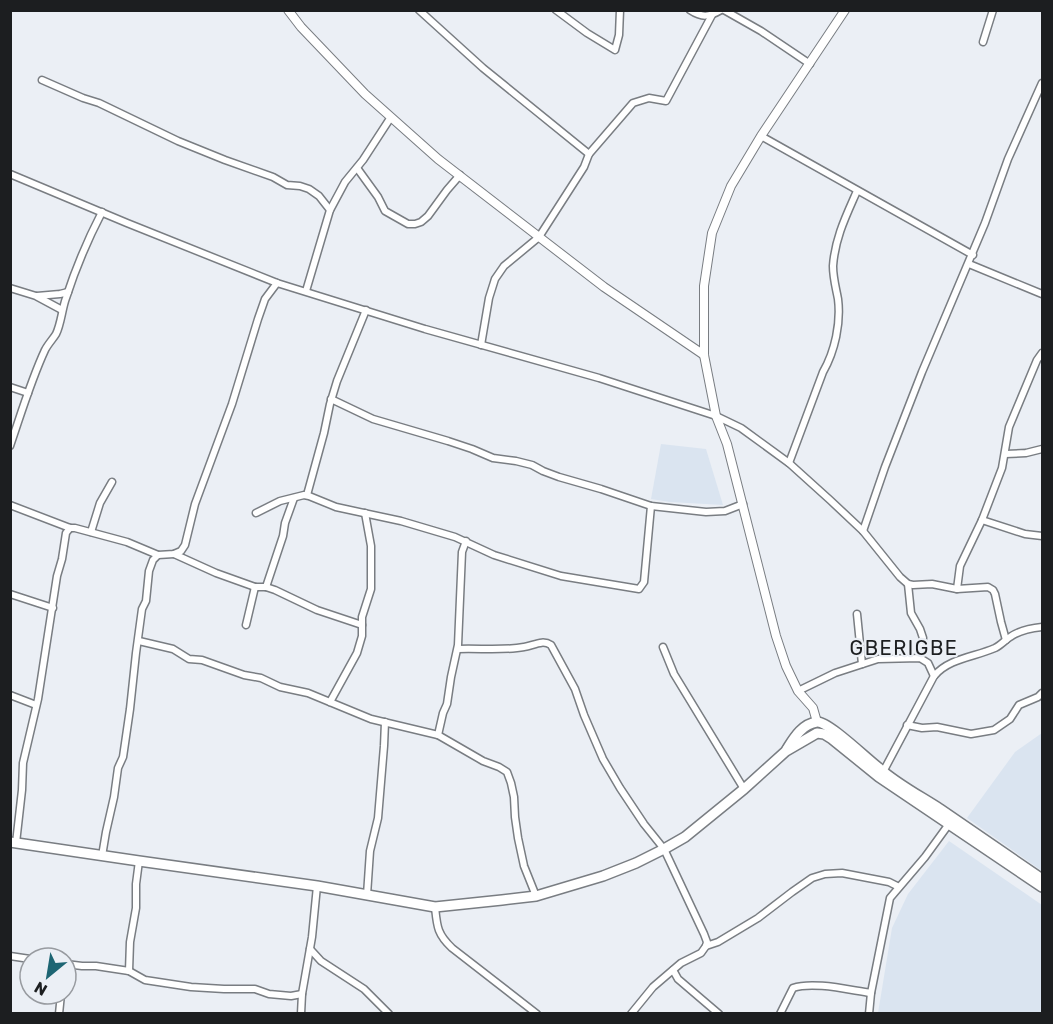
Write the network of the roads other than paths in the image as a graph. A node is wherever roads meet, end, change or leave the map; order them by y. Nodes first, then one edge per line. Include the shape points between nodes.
1 (288, 10) edge
2 (419, 10) edge
3 (556, 10) edge
4 (621, 10) edge
5 (690, 10) edge
6 (723, 10) edge
7 (845, 10) edge
8 (993, 10) edge
9 (712, 15) junction
10 (983, 42) dead end
11 (810, 64) junction
12 (42, 80) dead end
13 (1042, 83) edge
14 (1034, 102) junction
15 (1042, 105) edge
16 (391, 117) junction
17 (761, 136) junction
18 (589, 154) junction
19 (357, 168) junction
20 (10, 174) edge
21 (460, 175) junction
22 (857, 190) junction
23 (330, 210) junction
24 (102, 213) junction
25 (539, 237) junction
26 (973, 255) junction
27 (969, 264) junction
28 (277, 283) junction
29 (10, 288) edge
30 (306, 291) junction
31 (68, 292) junction
32 (1042, 294) edge
33 (36, 296) junction
34 (62, 310) junction
35 (366, 310) junction
36 (481, 345) junction
37 (1042, 353) edge
38 (704, 355) junction
39 (10, 387) edge
40 (28, 393) junction
41 (331, 399) junction
42 (716, 416) junction
43 (10, 446) edge
44 (1042, 449) edge
45 (1005, 454) junction
46 (789, 463) junction
47 (112, 482) dead end
48 (307, 495) junction
49 (294, 498) junction
50 (743, 504) junction
51 (10, 506) edge
52 (651, 506) junction
53 (256, 513) dead end
54 (365, 513) junction
55 (982, 520) junction
56 (70, 528) junction
57 (863, 531) junction
58 (91, 532) junction
59 (1042, 536) edge
60 (466, 541) junction
61 (174, 554) junction
62 (158, 555) junction
63 (908, 584) junction
64 (255, 587) junction
65 (266, 587) junction
66 (957, 589) junction
67 (10, 594) edge
68 (53, 608) junction
69 (856, 614) dead end
70 (246, 625) dead end
71 (362, 626) junction
72 (1042, 627) edge
73 (1006, 640) junction
74 (139, 641) junction
75 (663, 647) dead end
76 (458, 649) junction
77 (920, 658) junction
78 (862, 664) junction
79 (934, 676) junction
80 (798, 691) junction
81 (1042, 693) edge
82 (10, 695) edge
83 (330, 702) junction
84 (36, 705) junction
85 (385, 722) junction
86 (817, 722) junction
87 (907, 725) junction
88 (438, 735) junction
89 (786, 751) junction
90 (883, 772) junction
91 (744, 789) junction
92 (949, 824) junction
93 (13, 842) edge
94 (664, 849) junction
95 (102, 856) junction
96 (139, 861) junction
97 (1042, 879) edge
98 (317, 886) junction
99 (899, 887) junction
100 (1042, 887) edge
101 (367, 895) junction
102 (536, 896) junction
103 (435, 907) junction
104 (706, 946) junction
105 (310, 950) junction
106 (78, 966) edge
107 (673, 970) junction
108 (129, 971) junction
109 (871, 993) junction
110 (302, 994) junction
111 (301, 1014) edge
112 (389, 1014) edge
113 (537, 1014) edge
114 (631, 1014) edge
115 (719, 1014) edge
116 (780, 1014) edge
117 (869, 1014) edge

1 - 16 street
2 - 18 street
3 - 4 street via 615,50
5 - 9 street
6 - 9 street
6 - 11 street
7 - 11 street
8 - 10 street
9 - 18 street via 666,101 648,98 633,103
11 - 17 street
12 - 23 street via 178,141 287,185 309,189
13 - 14 street
14 - 15 street
14 - 26 street via 1008,159
16 - 19 street
16 - 21 street
17 - 22 street
17 - 38 street via 731,186 712,233 704,286
18 - 25 street
19 - 21 street via 385,211 408,224 428,216
19 - 23 street
20 - 24 street
21 - 25 street
22 - 26 street
22 - 46 street via 836,246 833,274 838,313 833,348
23 - 30 street
24 - 28 street
24 - 31 street
25 - 36 street via 504,266 495,279
25 - 38 street via 626,303
26 - 27 street
27 - 32 street
27 - 57 street via 922,372
28 - 30 street
28 - 61 street via 258,319 195,504 185,545
29 - 33 street
30 - 35 street
31 - 33 street
31 - 34 street
33 - 34 street
34 - 40 street via 56,333
35 - 36 street
35 - 41 street
36 - 42 street
37 - 45 street via 1009,427
38 - 42 street
39 - 40 street
40 - 43 street
41 - 48 street
41 - 52 street via 373,419 493,458 532,465
42 - 46 street via 741,428
42 - 50 street
44 - 45 street
45 - 55 street
46 - 57 street
47 - 58 street
48 - 49 street
48 - 54 street
49 - 53 street
49 - 65 street
50 - 52 street via 725,511 706,512
50 - 80 street via 776,636
51 - 56 street
52 - 60 street via 644,582 639,589 561,576 494,555
54 - 60 street
54 - 71 street via 371,546 371,589
55 - 59 street
55 - 66 street via 960,566
56 - 58 street
56 - 68 street
57 - 63 street
58 - 62 street
60 - 76 street via 462,552
61 - 62 street
61 - 64 street
62 - 74 street via 149,571
63 - 66 street
63 - 77 street via 911,613 923,638
64 - 65 street
64 - 70 street
65 - 71 street
66 - 73 street via 993,590
67 - 68 street
68 - 84 street
69 - 78 street
71 - 83 street via 357,652
72 - 73 street via 1027,629
73 - 79 street via 965,657
74 - 83 street
74 - 95 street via 123,757
75 - 91 street via 674,674
76 - 88 street
76 - 94 street via 515,649 543,642 551,645 575,689 603,759
77 - 78 street via 879,659
77 - 79 street via 928,663
78 - 80 street
79 - 87 street
80 - 86 street via 813,708
81 - 87 street via 1019,705 1010,719 994,730 971,734
82 - 84 street
83 - 85 street
84 - 93 street via 23,763
85 - 88 street
85 - 101 street
86 - 89 main road via 803,728
86 - 90 main road via 832,728
87 - 90 street
88 - 102 street via 507,772 524,866
89 - 91 main road
89 - 92 main road via 824,734
90 - 97 main road
91 - 94 main road
92 - 99 street
92 - 100 main road
93 - 95 main road
94 - 102 main road via 603,876
94 - 104 street
95 - 96 main road
96 - 98 main road
96 - 108 street
98 - 101 main road
98 - 105 street
99 - 104 street via 842,873 825,874 812,878 758,918
99 - 109 street via 887,909
101 - 103 main road
102 - 103 main road
103 - 113 street via 443,939
104 - 107 street
105 - 110 street
105 - 112 street via 364,989
106 - 108 street
107 - 114 street
107 - 115 street via 678,979
108 - 110 street via 145,980 191,987
109 - 116 street via 800,985 793,988
109 - 117 street
110 - 111 street

